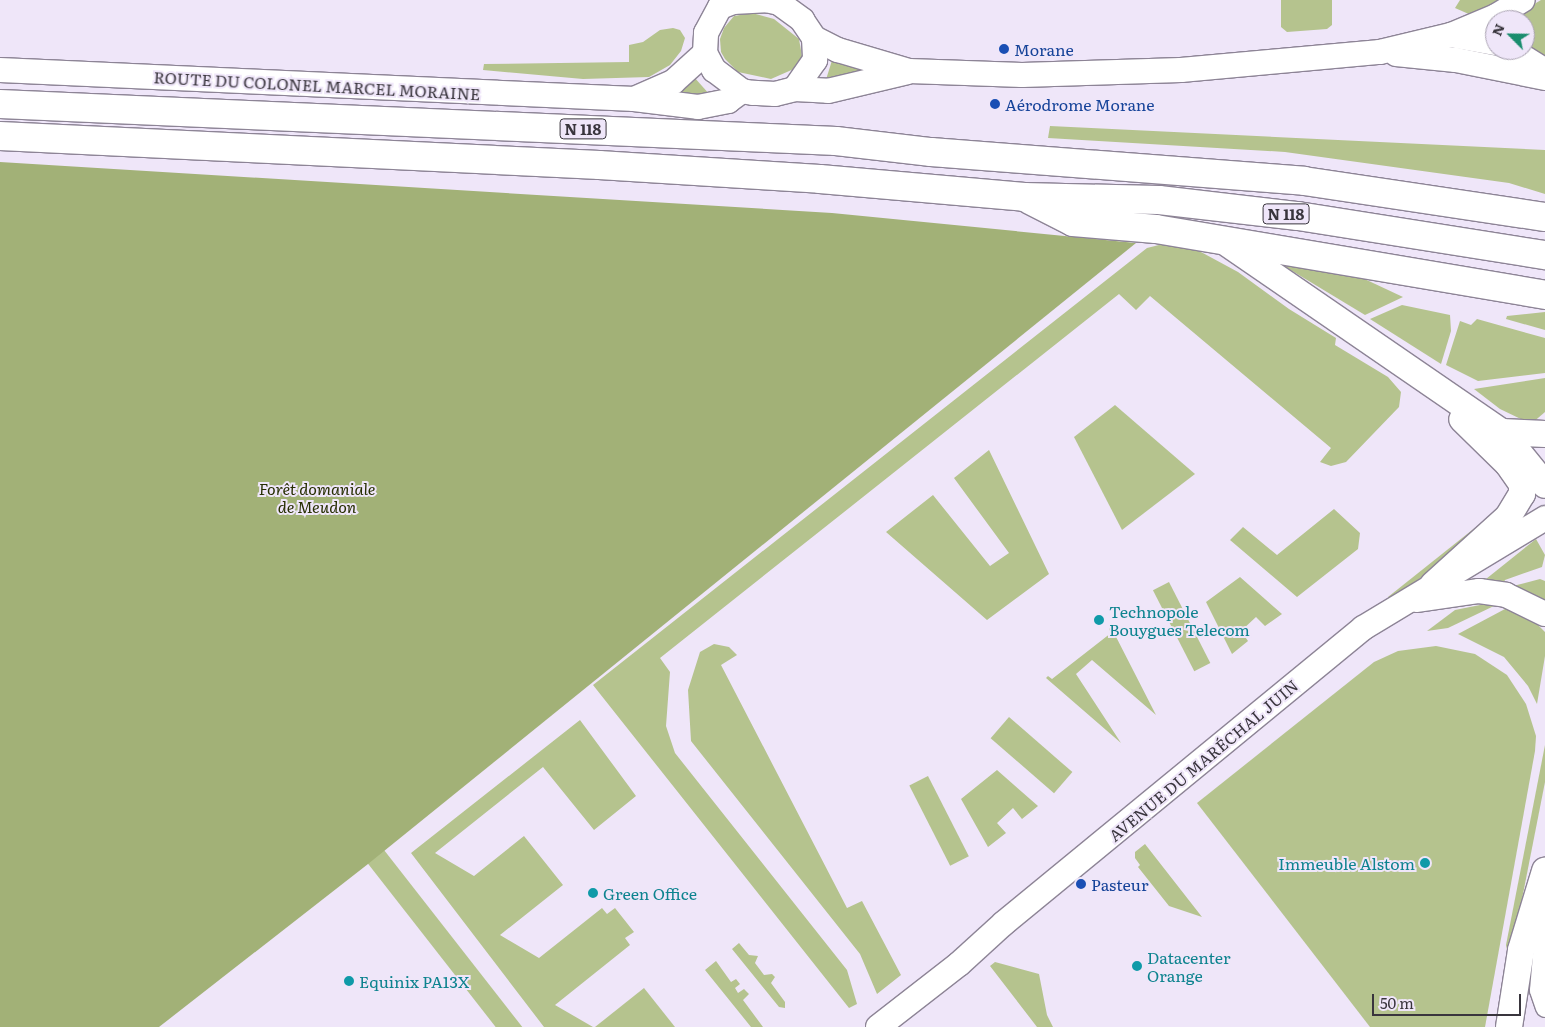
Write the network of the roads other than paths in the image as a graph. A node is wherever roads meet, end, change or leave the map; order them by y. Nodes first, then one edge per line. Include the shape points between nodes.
1 (766, 0) edge
2 (1523, 0) edge
3 (720, 4) edge
4 (1450, 35) junction
5 (814, 38) junction
6 (1485, 41) edge
7 (1380, 52) junction
8 (705, 53) junction
9 (1528, 60) edge
10 (0, 70) edge
11 (909, 71) junction
12 (1545, 71) edge
13 (1545, 78) edge
14 (795, 89) junction
15 (742, 91) junction
16 (634, 99) junction
17 (0, 104) edge
18 (0, 136) edge
19 (1024, 197) junction
20 (1545, 217) edge
21 (1228, 244) junction
22 (1545, 256) edge
23 (1545, 295) edge
24 (1418, 375) junction
25 (1502, 432) junction
26 (1545, 434) edge
27 (1545, 485) edge
28 (1545, 518) edge
29 (1433, 585) junction
30 (1407, 602) junction
31 (1545, 614) edge
32 (1545, 871) edge
33 (1545, 920) edge
34 (1545, 1007) edge
35 (878, 1027) edge
36 (1509, 1027) edge

1 - 3 street
1 - 5 street via 790,10 802,20
2 - 4 street via 1496,16
3 - 8 street via 706,33
4 - 6 street
4 - 7 street
5 - 11 street via 838,50
5 - 14 street via 815,60
7 - 11 street via 1181,70 1022,75
7 - 13 street via 1456,60
8 - 15 street via 714,70
8 - 16 street, ROUTE DU COLONEL MARCEL MORAINE via 673,82
9 - 12 street
10 - 16 street, ROUTE DU COLONEL MARCEL MORAINE
11 - 14 street via 828,91
14 - 15 street via 775,94
15 - 16 street, ROUTE DU COLONEL MARCEL MORAINE via 728,101 698,106
17 - 20 highway, N 118 via 836,140 931,152 1295,180
18 - 19 highway, N 118 via 599,165 820,179
19 - 21 highway via 1073,222 1156,229
19 - 22 highway, N 118 via 1159,200 1230,207
21 - 23 highway
21 - 24 main road
24 - 25 main road
24 - 29 main road via 1508,464 1522,484 1519,503 1508,517
25 - 26 main road
25 - 27 main road
28 - 29 street, AVENUE DU MARÉCHAL JUIN
29 - 30 street, AVENUE DU MARÉCHAL JUIN
30 - 31 street via 1479,591 1506,595
30 - 35 street, AVENUE DU MARÉCHAL JUIN via 1363,628 1018,911 960,964
32 - 36 main road via 1521,950
33 - 34 street via 1540,990

